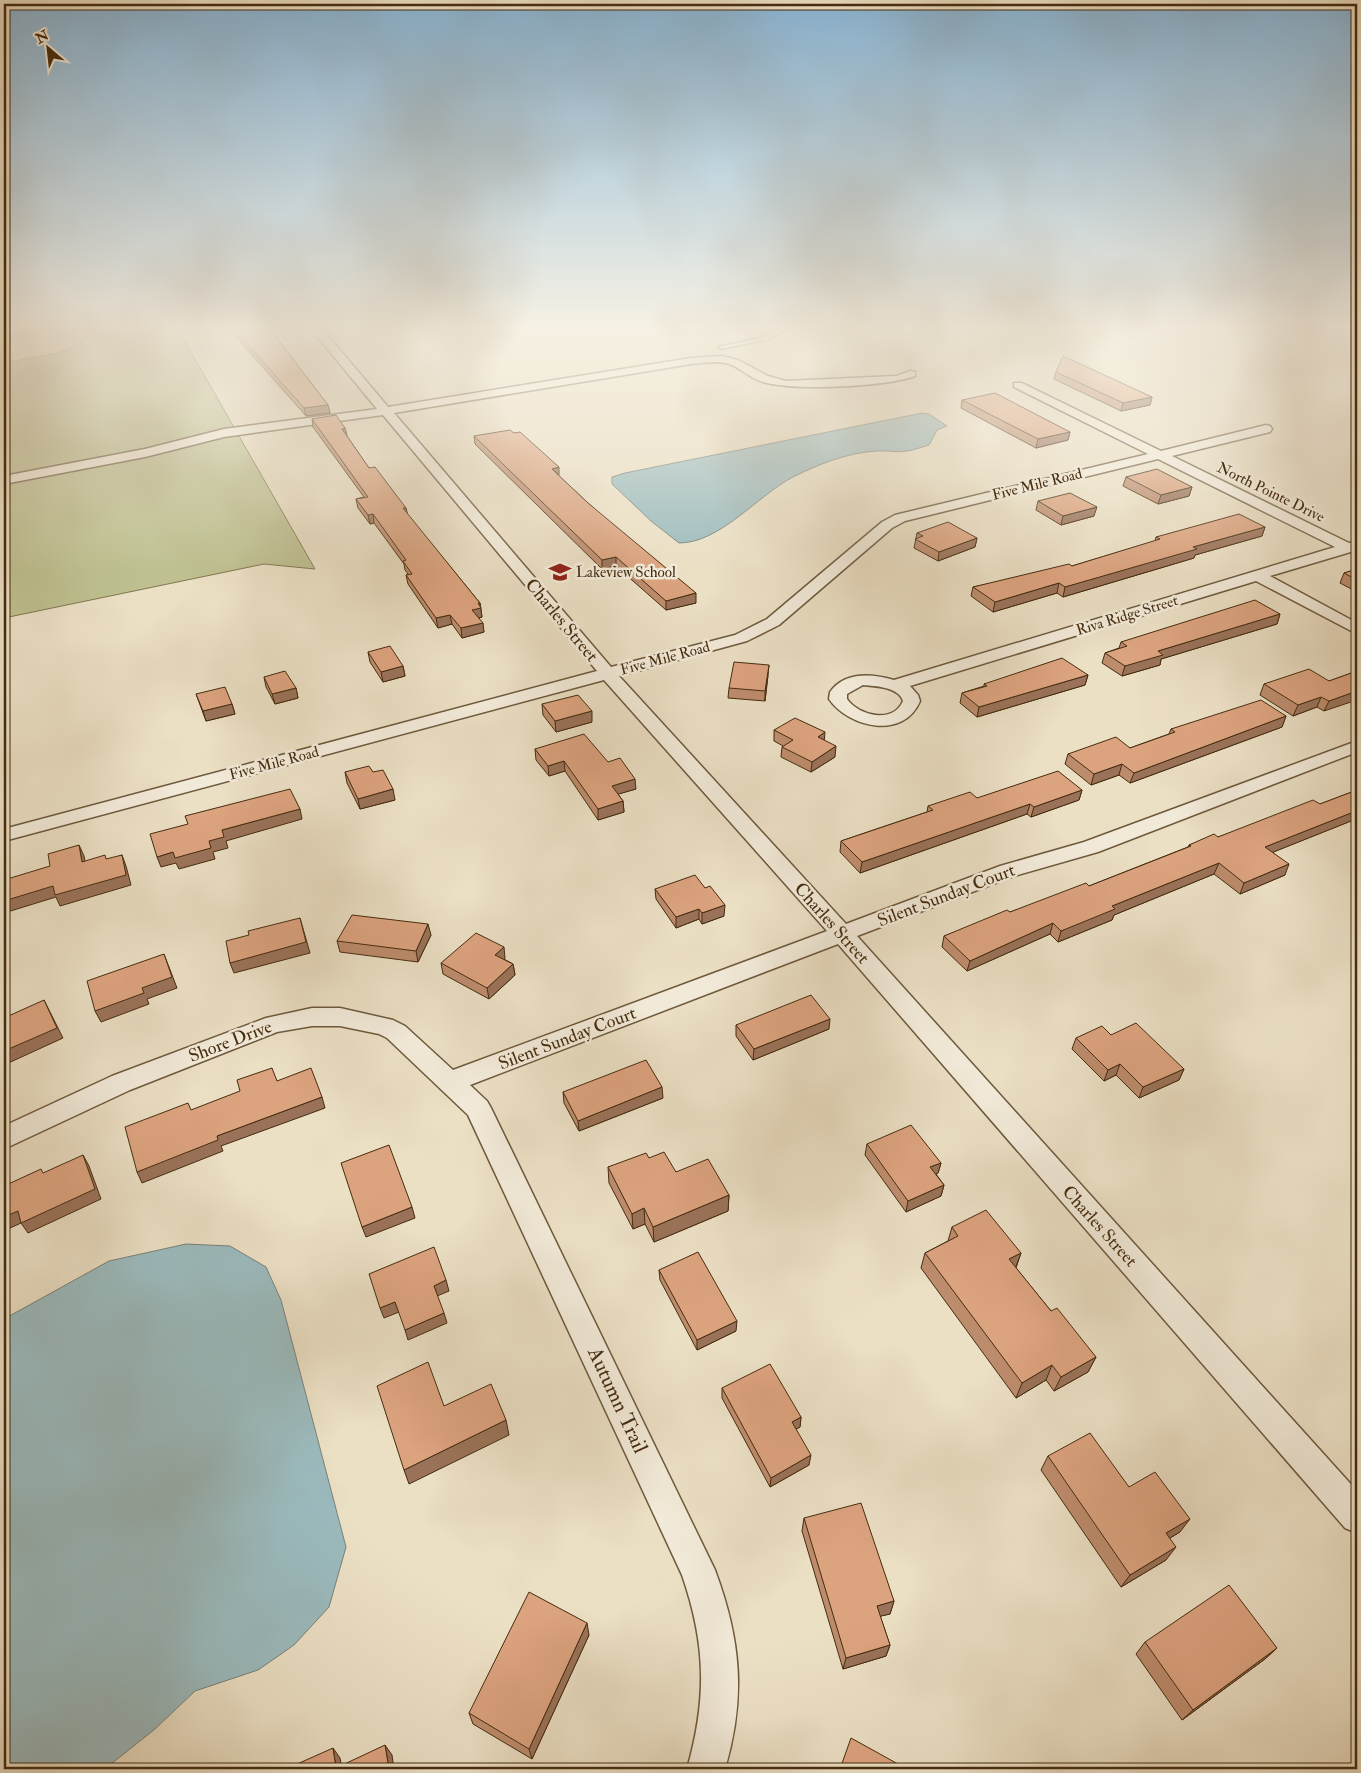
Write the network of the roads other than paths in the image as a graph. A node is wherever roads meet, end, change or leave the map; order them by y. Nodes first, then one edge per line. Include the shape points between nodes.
1 (381, 407) edge
2 (411, 407) edge
3 (1062, 407) edge
4 (385, 411) junction
5 (1266, 429) dead end
6 (1159, 455) junction
7 (4, 480) edge
8 (1353, 546) edge
9 (1258, 575) junction
10 (1357, 629) edge
11 (607, 673) junction
12 (896, 685) dead end
13 (1357, 746) edge
14 (4, 835) edge
15 (843, 935) junction
16 (452, 1081) junction
17 (4, 1138) edge
18 (1357, 1516) edge
19 (710, 1755) edge

1 - 4 street, Charles Street
2 - 4 street
3 - 6 street, North Pointe Drive
4 - 7 street via 224,434
4 - 11 street, Charles Street
5 - 6 street, Five Mile Road
6 - 8 street, North Pointe Drive
6 - 11 street, Five Mile Road via 900,518 887,525 773,622 759,630
8 - 9 street, Riva Ridge Street
9 - 10 street
9 - 12 street, Riva Ridge Street
11 - 14 street, Five Mile Road
11 - 15 street, Charles Street
13 - 15 street, Silent Sunday Court via 1091,847 1007,871
15 - 16 street, Silent Sunday Court
15 - 18 street, Charles Street
16 - 17 street, Shore Drive via 405,1039 385,1026 349,1018 312,1017 274,1024 121,1083
16 - 19 street, Autumn Trail via 478,1108 493,1137 698,1570 712,1607 720,1653 719,1713

